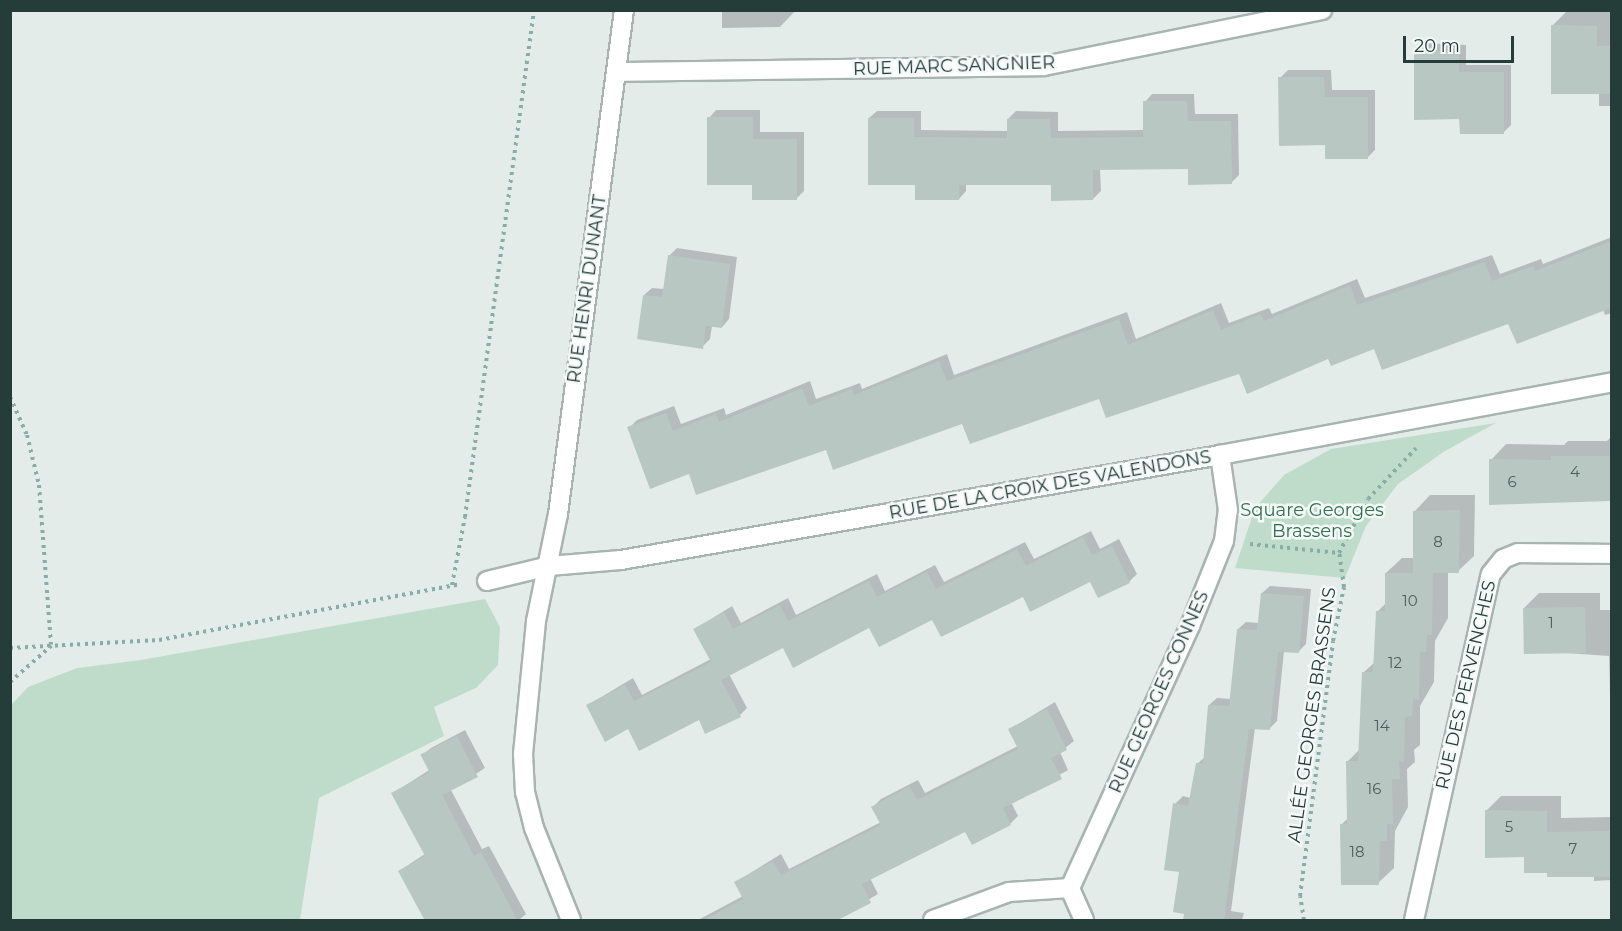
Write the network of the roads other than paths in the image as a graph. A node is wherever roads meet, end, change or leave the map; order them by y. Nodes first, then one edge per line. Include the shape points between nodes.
1 (624, 10) edge
2 (1322, 10) edge
3 (616, 72) junction
4 (1611, 382) edge
5 (1220, 455) junction
6 (1611, 554) edge
7 (549, 566) junction
8 (487, 580) dead end
9 (1070, 888) junction
10 (571, 921) edge
11 (933, 921) edge
12 (1084, 921) edge
13 (1414, 921) edge

1 - 3 street, RUE HENRI DUNANT
2 - 3 street, RUE MARC SANGNIER via 1044,66
3 - 7 street, RUE HENRI DUNANT
4 - 5 street, RUE DE LA CROIX DES VALENDONS
5 - 7 street, RUE DE LA CROIX DES VALENDONS via 621,560
5 - 9 street, RUE GEORGES CONNES via 1228,510 1224,541 1190,626
6 - 13 street, RUE DES PERVENCHES via 1518,553 1503,559 1491,574
7 - 8 street, RUE DE LA CROIX DES VALENDONS
7 - 10 street, RUE HENRI DUNANT via 536,621 523,754 525,792 534,828
9 - 11 street via 1009,892
9 - 12 street

